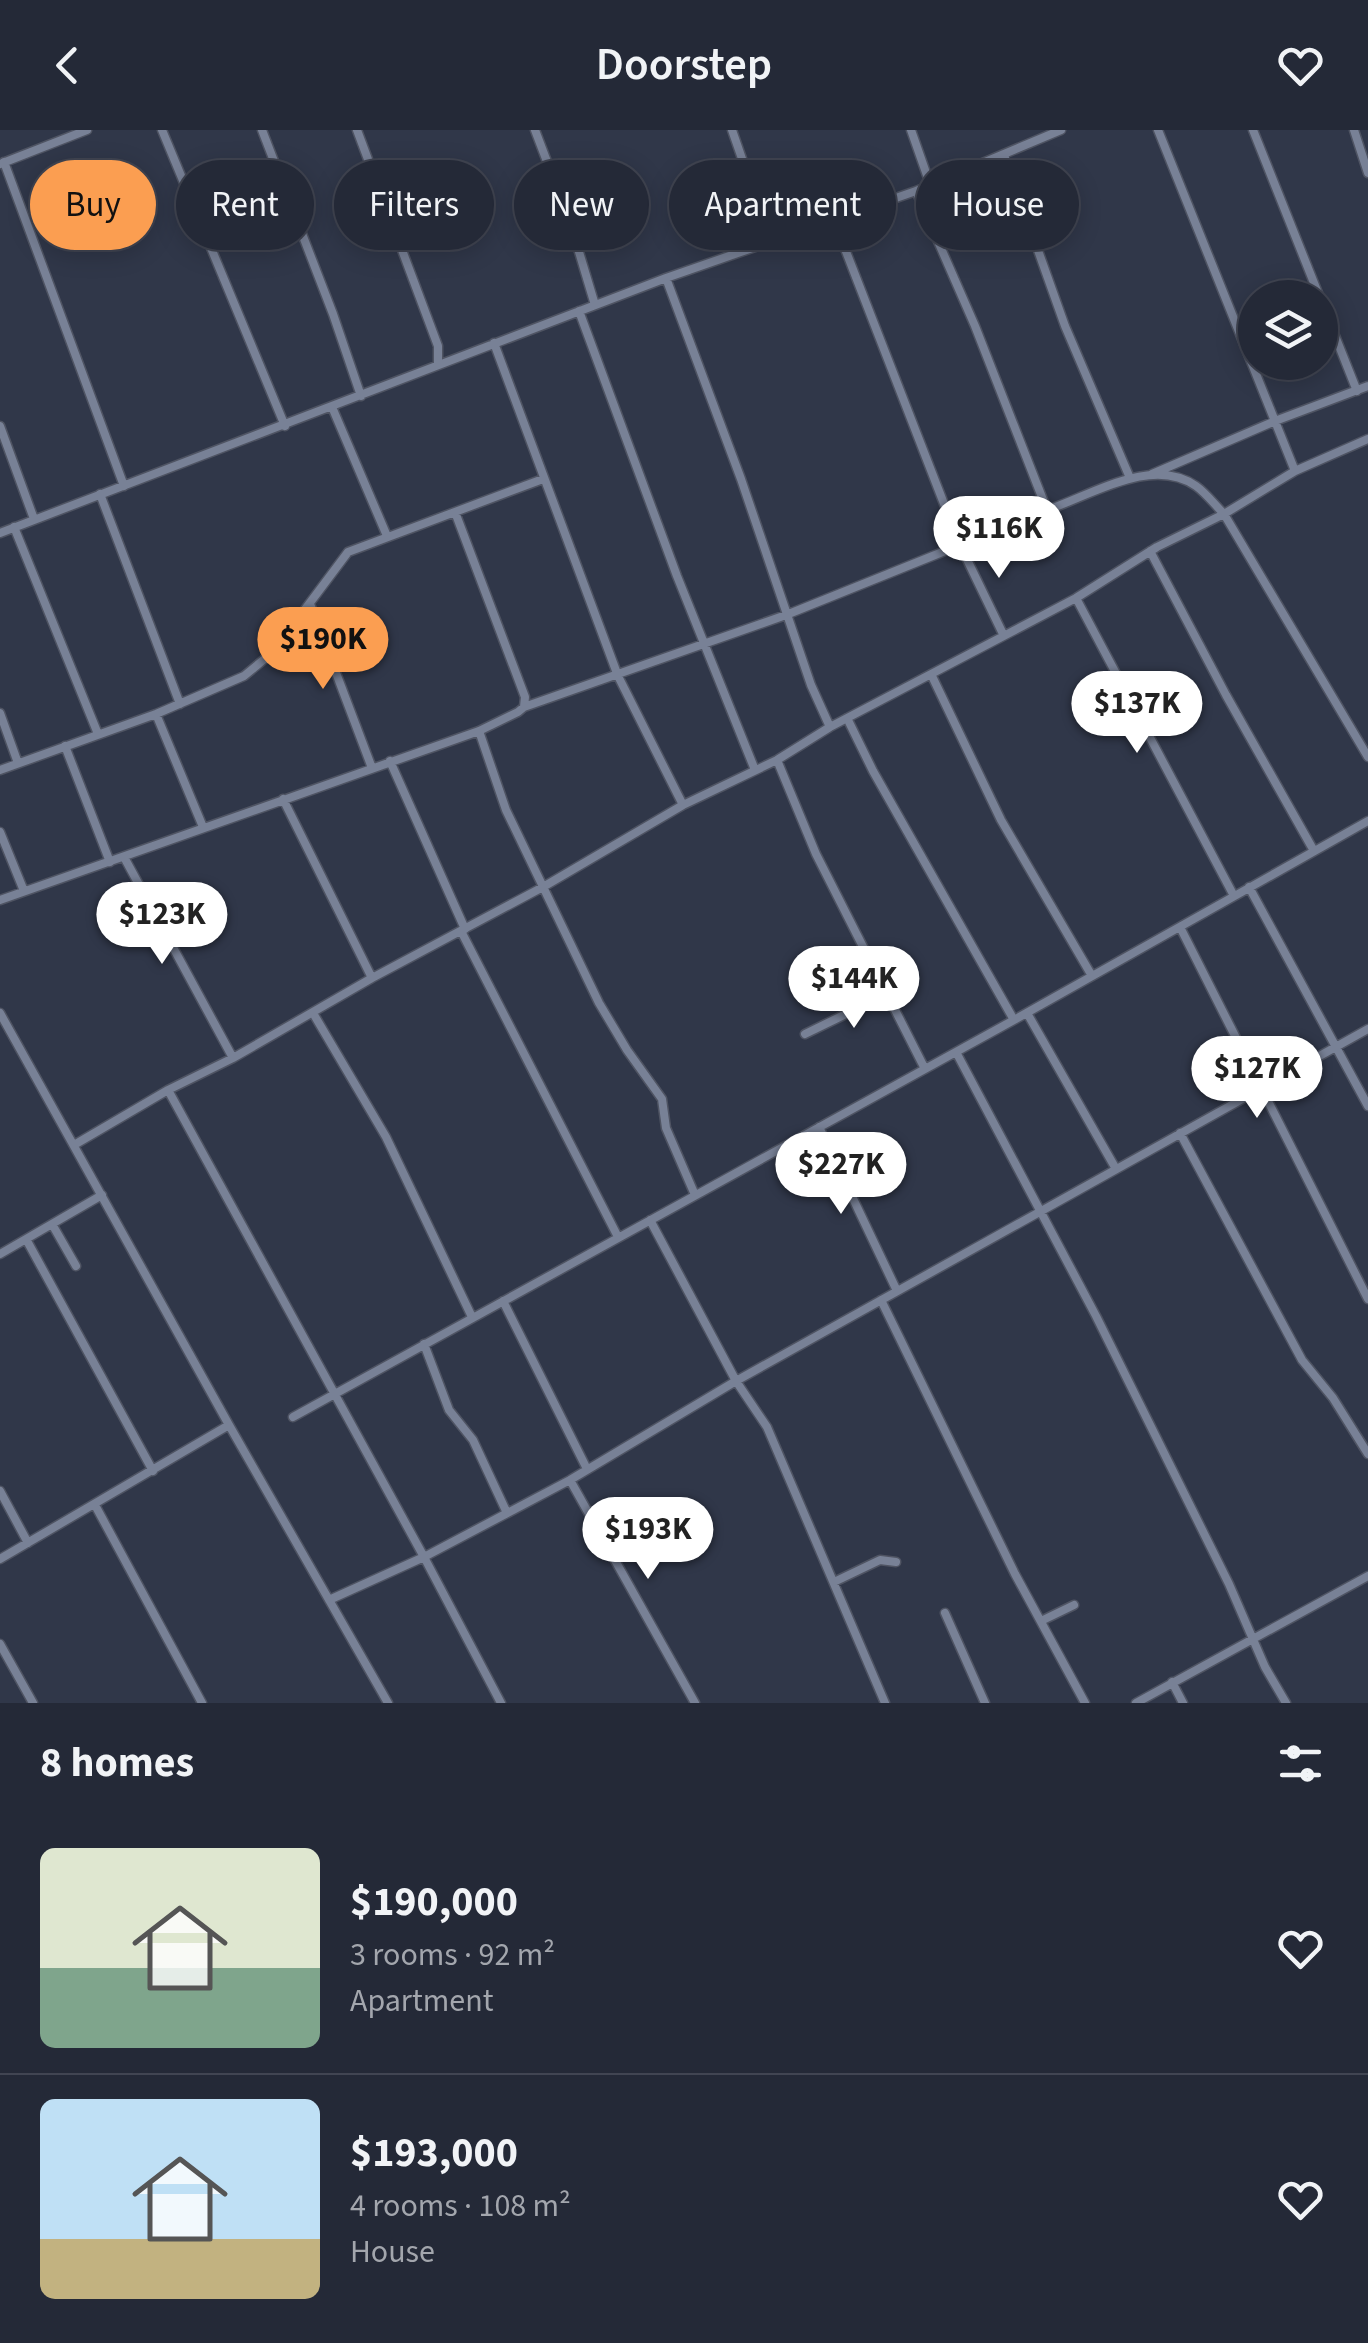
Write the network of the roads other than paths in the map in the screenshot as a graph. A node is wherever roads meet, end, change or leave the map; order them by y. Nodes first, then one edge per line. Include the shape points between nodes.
1 (55, 130) edge
2 (87, 130) edge
3 (162, 130) edge
4 (262, 130) edge
5 (357, 130) edge
6 (535, 130) edge
7 (732, 130) edge
8 (911, 130) edge
9 (1061, 130) edge
10 (1158, 130) edge
11 (1253, 130) edge
12 (1354, 130) edge
13 (58, 142) junction
14 (1004, 155) junction
15 (742, 160) edge
16 (922, 160) edge
17 (991, 160) edge
18 (2, 163) edge
19 (1368, 173) edge
20 (916, 191) edge
21 (896, 198) edge
22 (748, 250) edge
23 (845, 250) edge
24 (942, 250) edge
25 (666, 278) junction
26 (1313, 280) edge
27 (595, 305) junction
28 (579, 311) junction
29 (494, 343) junction
30 (1338, 343) edge
31 (438, 366) junction
32 (1368, 386) edge
33 (1357, 391) junction
34 (361, 396) junction
35 (332, 407) junction
36 (1274, 421) junction
37 (0, 426) edge
38 (285, 426) junction
39 (1368, 440) edge
40 (1295, 471) junction
41 (1152, 474) junction
42 (1130, 478) junction
43 (543, 479) junction
44 (124, 486) junction
45 (100, 494) junction
46 (1047, 510) junction
47 (454, 512) junction
48 (1224, 514) junction
49 (34, 519) junction
50 (14, 527) junction
51 (0, 532) edge
52 (387, 536) junction
53 (960, 545) junction
54 (1150, 552) junction
55 (1076, 598) junction
56 (310, 604) junction
57 (786, 615) junction
58 (1003, 634) junction
59 (705, 642) junction
60 (931, 674) junction
61 (618, 676) junction
62 (180, 704) junction
63 (524, 707) junction
64 (0, 712) edge
65 (156, 714) junction
66 (847, 718) junction
67 (830, 727) junction
68 (478, 731) junction
69 (98, 734) junction
70 (65, 746) junction
71 (1368, 757) edge
72 (776, 760) junction
73 (390, 762) junction
74 (18, 763) junction
75 (372, 768) junction
76 (0, 770) edge
77 (755, 770) junction
78 (283, 799) junction
79 (683, 805) junction
80 (1368, 821) edge
81 (202, 827) junction
82 (0, 832) edge
83 (1314, 851) junction
84 (124, 858) junction
85 (110, 862) junction
86 (543, 887) junction
87 (1249, 887) junction
88 (24, 891) junction
89 (1234, 896) junction
90 (0, 900) edge
91 (1180, 927) junction
92 (463, 930) junction
93 (1092, 976) junction
94 (372, 978) junction
95 (887, 994) junction
96 (0, 1013) edge
97 (313, 1013) junction
98 (1027, 1013) junction
99 (1014, 1020) junction
100 (1368, 1029) edge
101 (805, 1034) dead end
102 (1335, 1047) junction
103 (956, 1052) junction
104 (233, 1058) junction
105 (925, 1069) junction
106 (1262, 1088) junction
107 (168, 1090) junction
108 (1368, 1106) edge
109 (819, 1127) junction
110 (1180, 1133) junction
111 (74, 1145) junction
112 (1116, 1169) junction
113 (102, 1195) junction
114 (695, 1195) junction
115 (1040, 1212) junction
116 (650, 1220) junction
117 (52, 1224) junction
118 (618, 1237) junction
119 (0, 1239) edge
120 (26, 1239) junction
121 (3, 1252) edge
122 (76, 1266) dead end
123 (896, 1291) junction
124 (1368, 1298) edge
125 (881, 1300) junction
126 (502, 1301) junction
127 (472, 1317) junction
128 (424, 1344) junction
129 (736, 1381) junction
130 (335, 1395) junction
131 (293, 1417) dead end
132 (229, 1425) junction
133 (1368, 1454) edge
134 (587, 1469) junction
135 (153, 1470) junction
136 (570, 1480) junction
137 (0, 1491) edge
138 (95, 1505) junction
139 (507, 1512) junction
140 (28, 1543) junction
141 (424, 1557) junction
142 (0, 1559) edge
143 (896, 1562) dead end
144 (1368, 1576) edge
145 (834, 1582) junction
146 (329, 1600) junction
147 (1074, 1605) dead end
148 (945, 1613) dead end
149 (1040, 1621) junction
150 (1252, 1639) junction
151 (0, 1644) edge
152 (1172, 1682) junction
153 (33, 1703) edge
154 (202, 1703) edge
155 (388, 1703) edge
156 (501, 1703) edge
157 (695, 1703) edge
158 (886, 1703) edge
159 (985, 1703) edge
160 (1084, 1703) edge
161 (1136, 1703) edge
162 (1183, 1703) edge
163 (1286, 1703) edge

1 - 13 street
2 - 13 street
3 - 38 street
4 - 34 street
5 - 31 street via 438,346
6 - 27 street
7 - 15 street
8 - 16 street
9 - 14 street
10 - 36 street
11 - 26 street
12 - 19 street
13 - 18 street
14 - 17 street
14 - 42 street via 1064,326
18 - 44 street
20 - 21 street
22 - 25 street
23 - 53 street
24 - 46 street
25 - 27 street
25 - 57 street
27 - 28 street
28 - 29 street
28 - 59 street
29 - 31 street
29 - 43 street
30 - 33 street
31 - 34 street
32 - 33 street
33 - 36 street
34 - 35 street
35 - 38 street
35 - 52 street
36 - 40 street
36 - 41 street
37 - 49 street
38 - 44 street
39 - 40 street
40 - 48 street
41 - 42 street
41 - 48 street via 1194,484
42 - 46 street
43 - 47 street
43 - 61 street
44 - 45 street
45 - 49 street
45 - 62 street
46 - 53 street
47 - 52 street
47 - 63 street
48 - 54 street
48 - 71 street
49 - 50 street
50 - 51 street
50 - 69 street
52 - 56 street via 342,557
53 - 57 street
53 - 58 street
54 - 55 street
54 - 83 street
55 - 58 street
55 - 89 street
56 - 62 street via 259,667
56 - 75 street
57 - 59 street
57 - 67 street
58 - 60 street
59 - 61 street
59 - 77 street
60 - 66 street
60 - 93 street via 1002,820
61 - 63 street
61 - 79 street
62 - 65 street
63 - 68 street
64 - 74 street
65 - 69 street
65 - 81 street
66 - 67 street
66 - 99 street
67 - 72 street
68 - 73 street
68 - 86 street
69 - 70 street
70 - 74 street
70 - 85 street
72 - 77 street
72 - 95 street
73 - 75 street
73 - 92 street
74 - 76 street
75 - 78 street
77 - 79 street
78 - 81 street
78 - 94 street
79 - 86 street
80 - 83 street
81 - 84 street
82 - 88 street
83 - 87 street
84 - 85 street
84 - 104 street
85 - 88 street
86 - 92 street
86 - 114 street via 599,1003 662,1099 666,1128
87 - 89 street
87 - 102 street
88 - 90 street
89 - 91 street
91 - 93 street
91 - 106 street
92 - 94 street
92 - 118 street
93 - 98 street
94 - 97 street
95 - 101 street
95 - 105 street
96 - 111 street
97 - 104 street
97 - 127 street via 386,1136
98 - 99 street
98 - 112 street
99 - 103 street
100 - 102 street
102 - 106 street
102 - 108 street
103 - 105 street
103 - 115 street
104 - 107 street
105 - 109 street
106 - 110 street
106 - 124 street
107 - 111 street
107 - 130 street
109 - 114 street
109 - 123 street
110 - 112 street
110 - 133 street via 1302,1360
111 - 113 street
112 - 115 street
113 - 117 street
113 - 132 street
114 - 116 street
115 - 123 street
115 - 150 street
116 - 118 street
116 - 129 street
117 - 120 street
117 - 122 street
118 - 126 street
119 - 121 street
120 - 121 street
120 - 135 street
123 - 125 street
125 - 129 street
125 - 149 street
126 - 127 street
126 - 134 street
127 - 128 street
128 - 130 street
128 - 139 street via 449,1410 473,1440
129 - 134 street
129 - 145 street via 767,1426
130 - 131 street
130 - 141 street
132 - 135 street
132 - 146 street
134 - 136 street
135 - 138 street
136 - 139 street
136 - 157 street
137 - 140 street
138 - 140 street
138 - 154 street
139 - 141 street
140 - 142 street
141 - 146 street
141 - 156 street
143 - 145 street via 880,1560
144 - 150 street
145 - 158 street
146 - 155 street
147 - 149 street
148 - 159 street
149 - 160 street
150 - 152 street
150 - 163 street
151 - 153 street
152 - 161 street
152 - 162 street

